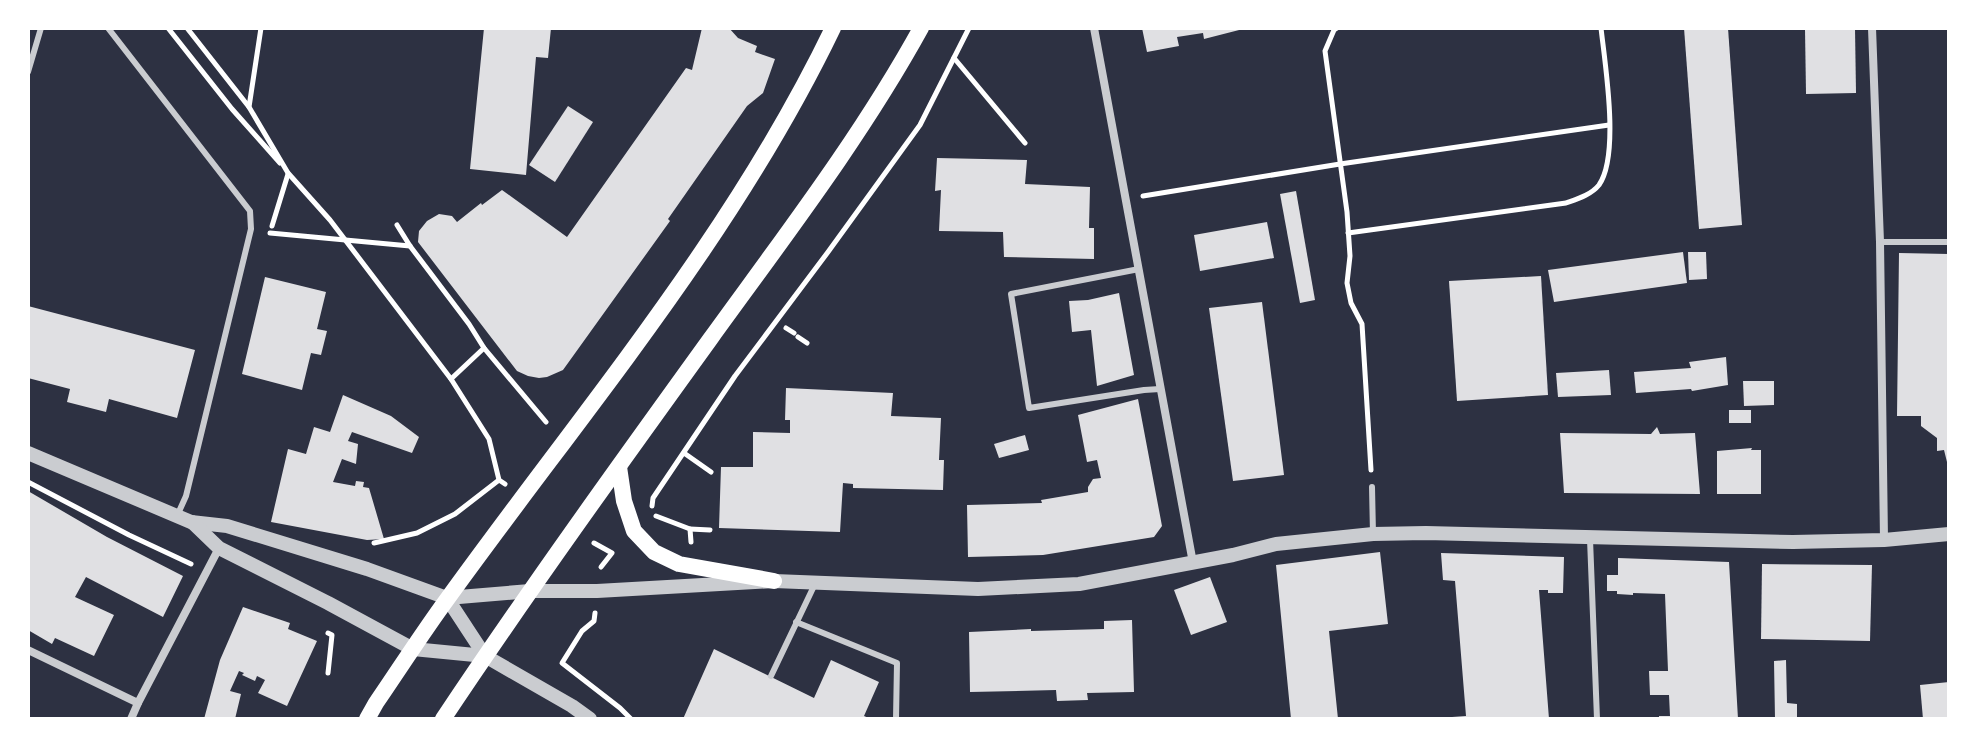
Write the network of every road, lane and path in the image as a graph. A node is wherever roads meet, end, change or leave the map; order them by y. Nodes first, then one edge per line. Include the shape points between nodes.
1 (41, 28) edge
2 (108, 28) edge
3 (168, 28) edge
4 (187, 28) edge
5 (261, 28) edge
6 (833, 28) edge
7 (921, 28) edge
8 (969, 28) edge
9 (1094, 28) edge
10 (1337, 28) edge
11 (1601, 28) edge
12 (1872, 28) edge
13 (954, 58) junction
14 (28, 72) edge
15 (249, 107) junction
16 (1609, 125) junction
17 (1025, 143) dead end
18 (1340, 164) junction
19 (288, 173) junction
20 (1127, 199) junction
21 (397, 225) dead end
22 (270, 233) dead end
23 (1348, 233) junction
24 (346, 241) junction
25 (1880, 242) junction
26 (1949, 242) edge
27 (410, 246) junction
28 (1139, 269) junction
29 (786, 328) dead end
30 (807, 343) dead end
31 (484, 348) junction
32 (451, 379) junction
33 (1160, 389) junction
34 (546, 422) dead end
35 (28, 453) edge
36 (684, 453) junction
37 (619, 467) junction
38 (711, 472) dead end
39 (499, 480) junction
40 (28, 481) edge
41 (507, 486) dead end
42 (1372, 487) joint
43 (184, 519) junction
44 (690, 529) junction
45 (710, 530) dead end
46 (1373, 534) junction
47 (1949, 534) edge
48 (1590, 536) junction
49 (586, 537) dead end
50 (1884, 540) junction
51 (374, 543) dead end
52 (691, 544) dead end
53 (219, 548) junction
54 (1193, 563) junction
55 (207, 571) junction
56 (598, 571) dead end
57 (774, 581) junction
58 (815, 583) junction
59 (530, 591) junction
60 (447, 598) junction
61 (595, 610) dead end
62 (796, 622) junction
63 (320, 627) dead end
64 (413, 649) junction
65 (28, 650) edge
66 (485, 656) junction
67 (328, 673) dead end
68 (771, 676) dead end
69 (138, 703) junction
70 (131, 719) edge
71 (367, 719) edge
72 (443, 719) edge
73 (590, 719) edge
74 (631, 719) edge
75 (896, 719) edge
76 (1597, 719) edge

1 - 14 lane
2 - 43 lane via 250,211 251,229
3 - 19 path
4 - 15 path
5 - 15 path
6 - 60 main road via 769,148 697,261
7 - 37 main road via 833,170
8 - 13 path
9 - 20 street
10 - 18 path via 1325,51
11 - 16 path
12 - 25 street
13 - 17 path
13 - 36 path via 920,125 743,364
15 - 19 path
16 - 18 path
16 - 23 path via 1605,170 1586,196
18 - 20 path
18 - 23 path
19 - 24 path
20 - 28 street
21 - 27 path
22 - 24 path
23 - 42 path via 1347,283 1362,324
24 - 27 path
24 - 32 path
25 - 26 lane
25 - 50 street
27 - 31 path
28 - 33 street
28 - 33 lane via 1011,294 1029,408
29 - 30 path
31 - 32 path
31 - 34 path
32 - 39 path via 489,439
33 - 54 street
35 - 43 street
36 - 38 path
36 - 44 path via 653,498 651,514
37 - 57 main road via 634,531 654,552 679,564
37 - 59 main road
39 - 41 path
39 - 51 path via 455,514 417,533
40 - 55 path
42 - 46 lane
43 - 53 street
43 - 60 street via 227,526
44 - 45 path
44 - 52 path
46 - 48 street
46 - 54 street via 1276,544
47 - 50 street
48 - 50 street
48 - 76 lane
49 - 56 path via 612,553
53 - 55 street
53 - 64 street
54 - 58 street via 1065,585 978,589
55 - 69 street
57 - 58 street
57 - 59 street
58 - 62 lane
59 - 60 street
59 - 66 main road
60 - 64 main road
60 - 66 street
61 - 74 path via 594,621 562,663
62 - 68 lane
62 - 75 lane via 897,663
63 - 67 path via 332,635
64 - 66 street
64 - 71 main road
65 - 69 street
66 - 72 main road
66 - 73 street
69 - 70 street

